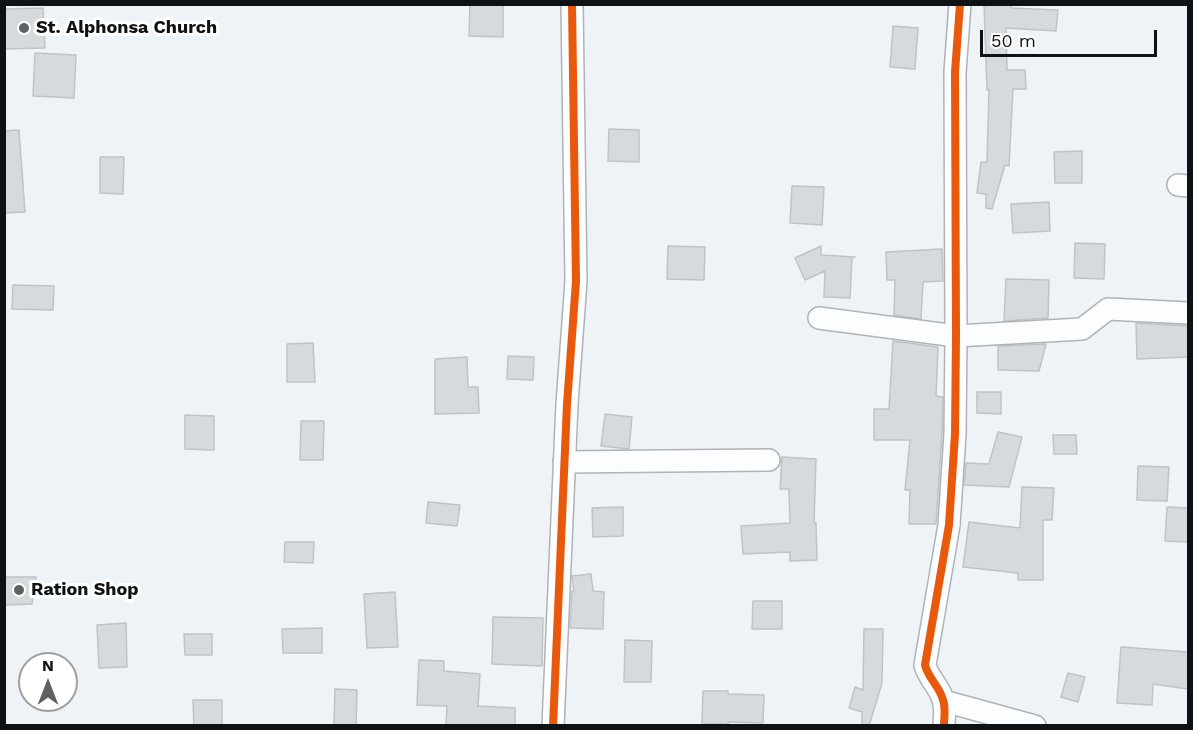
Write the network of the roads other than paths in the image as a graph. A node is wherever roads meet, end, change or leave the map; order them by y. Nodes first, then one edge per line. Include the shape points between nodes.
1 (572, 4) edge
2 (960, 4) edge
3 (1188, 313) edge
4 (819, 318) dead end
5 (956, 336) junction
6 (769, 460) dead end
7 (564, 462) junction
8 (944, 701) junction
9 (553, 726) edge
10 (944, 726) edge
11 (1035, 726) edge

1 - 7 street via 576,281
2 - 5 street via 955,72
3 - 5 street via 1108,309 1082,329
4 - 5 street
5 - 8 street via 949,525 925,665
6 - 7 street
7 - 9 street
8 - 10 street
8 - 11 street

